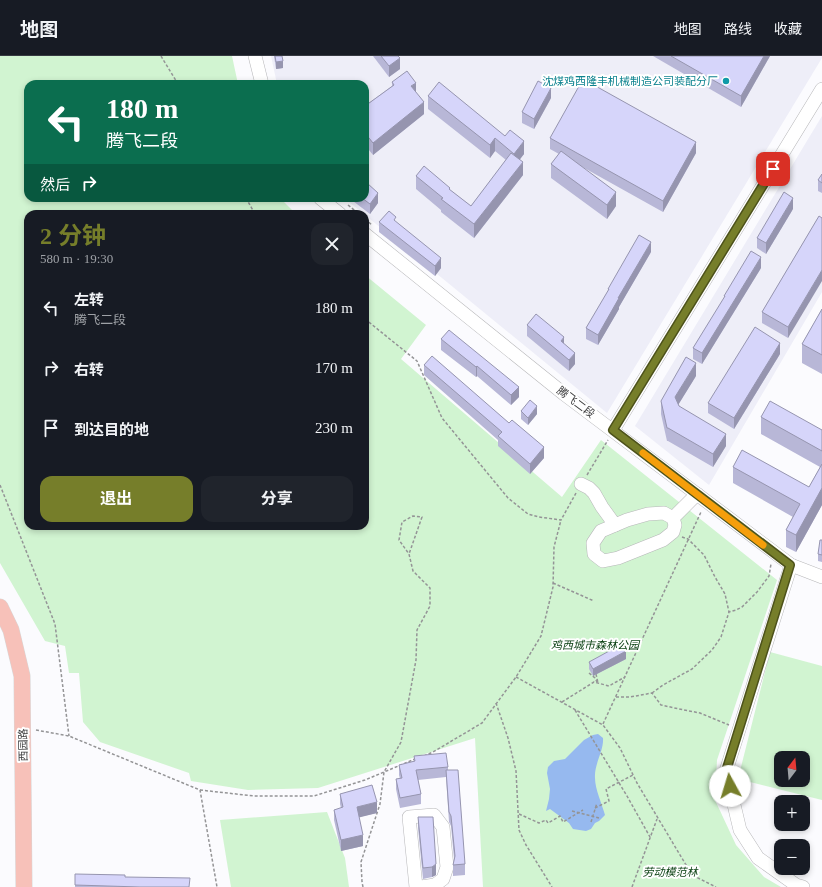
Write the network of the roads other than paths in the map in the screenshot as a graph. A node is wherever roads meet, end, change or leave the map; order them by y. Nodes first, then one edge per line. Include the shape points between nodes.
1 (255, 56) edge
2 (261, 80) edge
3 (822, 89) edge
4 (329, 202) edge
5 (342, 208) edge
6 (369, 237) edge
7 (613, 430) junction
8 (582, 484) road end
9 (701, 497) junction
10 (673, 518) junction
11 (615, 525) junction
12 (790, 565) junction
13 (822, 577) edge
14 (0, 607) edge
15 (24, 887) edge
16 (416, 887) edge
17 (421, 887) edge
18 (803, 887) edge

1 - 2 street
3 - 7 street
4 - 5 street
6 - 7 street, 腾飞二段
7 - 9 street, 腾飞二段
8 - 11 street via 594,493
9 - 10 street
9 - 12 street, 腾飞二段
10 - 11 street via 664,513 648,514
10 - 11 street via 673,532 663,540 618,558 603,560 594,554 593,543 601,532
12 - 13 street, 腾飞二段
12 - 18 street via 726,771 740,830 758,858 796,885
14 - 15 main road, 西园路 via 11,630 22,676
16 - 17 street via 409,817 434,815 443,827 447,867 443,878 435,885

